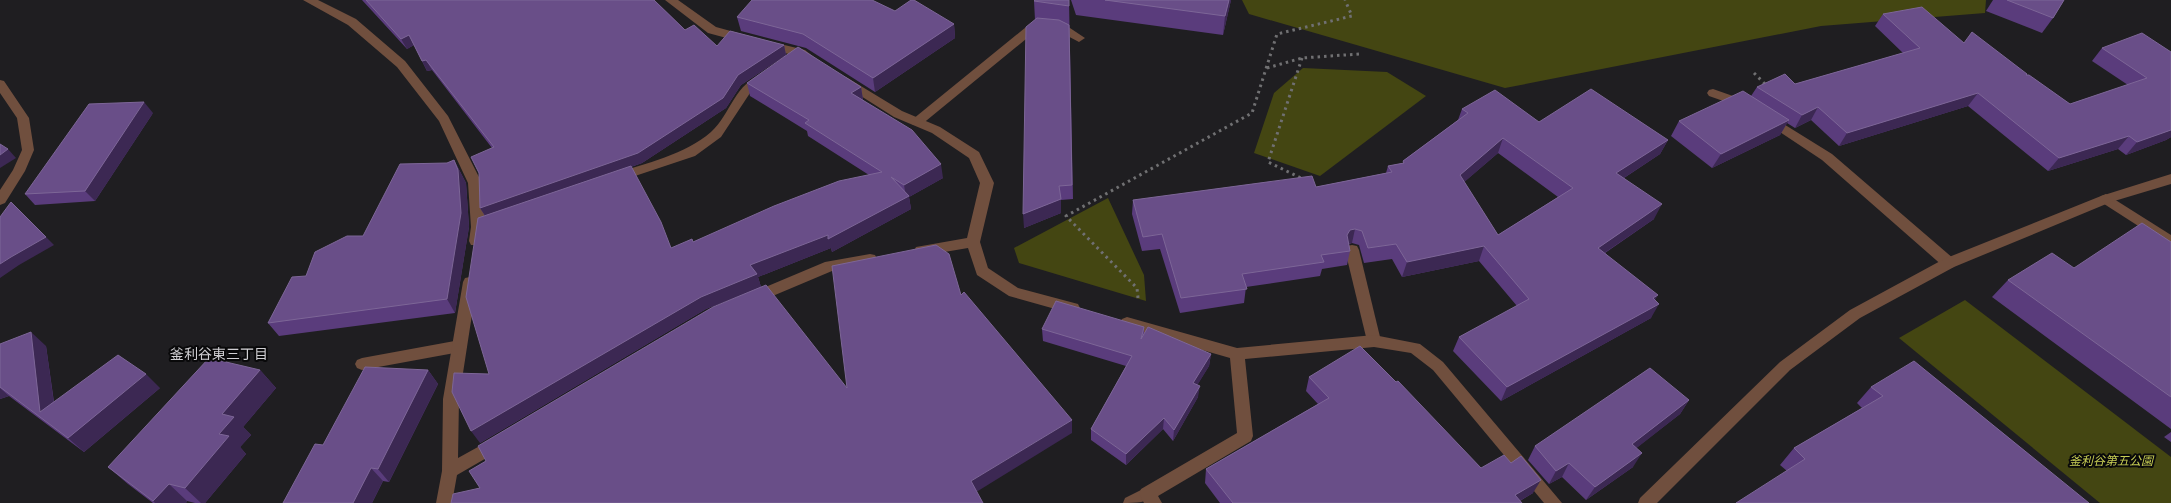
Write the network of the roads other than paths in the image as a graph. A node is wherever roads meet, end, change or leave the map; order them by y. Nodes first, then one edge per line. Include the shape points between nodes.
1 (309, 0) edge
2 (671, 0) edge
3 (1080, 38) dead end
4 (801, 53) junction
5 (0, 84) edge
6 (1713, 93) dead end
7 (917, 122) junction
8 (2171, 179) edge
9 (603, 182) edge
10 (2106, 199) junction
11 (0, 200) edge
12 (973, 242) junction
13 (2171, 242) edge
14 (1352, 250) edge
15 (906, 253) edge
16 (887, 256) edge
17 (1949, 264) junction
18 (739, 304) edge
19 (1090, 313) edge
20 (1110, 318) edge
21 (1374, 341) junction
22 (460, 346) junction
23 (1237, 354) junction
24 (362, 364) dead end
25 (509, 436) edge
26 (450, 471) junction
27 (1151, 499) edge
28 (444, 503) edge
29 (1131, 503) edge
30 (1554, 503) edge
31 (1646, 503) edge

1 - 22 street via 352,22 401,64 444,119 475,183 482,226 473,259
2 - 4 street via 712,30
3 - 7 street via 1063,28 1034,26
4 - 7 street via 898,114
4 - 9 street via 746,90 717,134 690,153
5 - 11 street via 23,118 28,150
6 - 17 street via 1742,102 1827,157
7 - 12 street via 936,130 974,155 986,182
8 - 10 street
10 - 13 street
10 - 17 street
12 - 15 street
12 - 19 street via 982,271 1014,292
14 - 21 street
16 - 18 street via 830,266
17 - 31 street via 1855,314 1785,366
20 - 23 street
21 - 23 street
21 - 30 street via 1415,348 1438,366
22 - 24 street
22 - 26 street via 451,399
23 - 27 street via 1245,436
25 - 26 street
26 - 28 street
27 - 29 street

